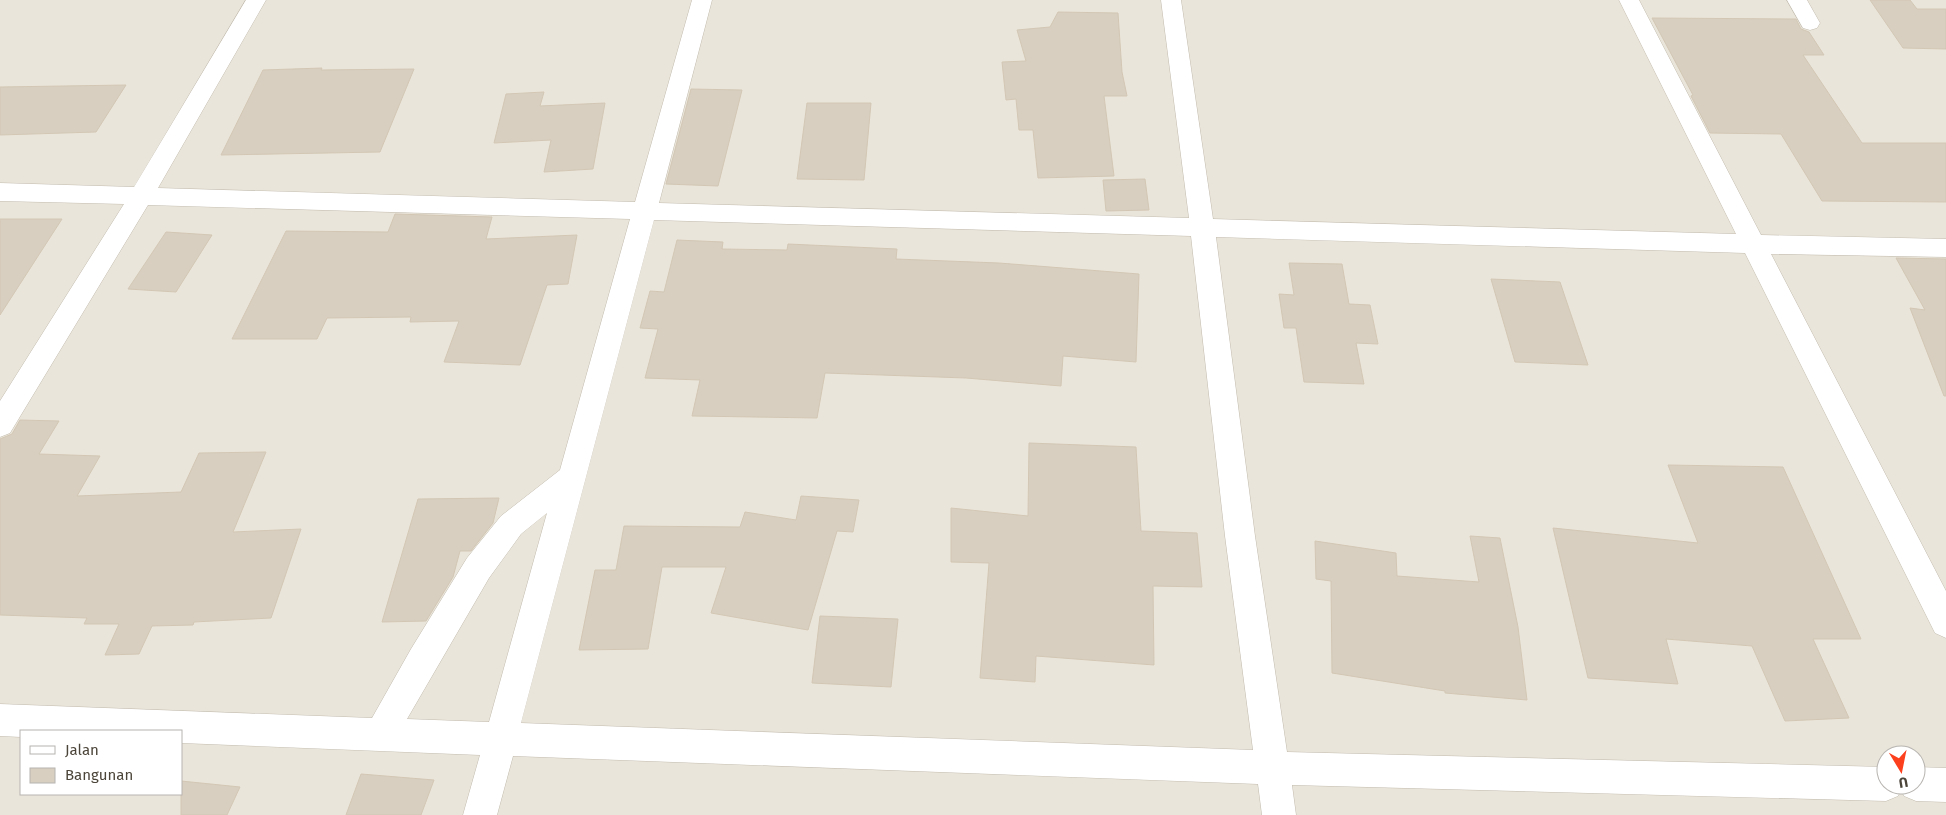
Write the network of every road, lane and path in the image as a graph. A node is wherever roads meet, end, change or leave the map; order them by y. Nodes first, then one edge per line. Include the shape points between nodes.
1 (256, 0) edge
2 (702, 0) edge
3 (1171, 0) edge
4 (1629, 0) edge
5 (1797, 0) edge
6 (1810, 23) dead end
7 (0, 192) edge
8 (141, 196) junction
9 (645, 211) junction
10 (1202, 227) junction
11 (1753, 244) junction
12 (1946, 248) edge
13 (0, 425) edge
14 (572, 477) junction
15 (1946, 623) edge
16 (0, 720) edge
17 (381, 734) junction
18 (500, 738) junction
19 (1272, 768) junction
20 (1876, 784) edge
21 (1926, 784) edge
22 (1946, 785) edge
23 (480, 815) edge
24 (1279, 815) edge

1 - 8 street
2 - 9 street
3 - 10 street
4 - 11 street
5 - 6 street
7 - 8 street
8 - 9 street
8 - 13 street
9 - 10 street
9 - 14 street
10 - 11 street
10 - 19 street
11 - 12 street
11 - 15 street
14 - 17 street via 511,525 478,568
14 - 18 street
16 - 17 street
17 - 18 street
18 - 19 street
18 - 23 street
19 - 20 street
19 - 24 street
21 - 22 street

